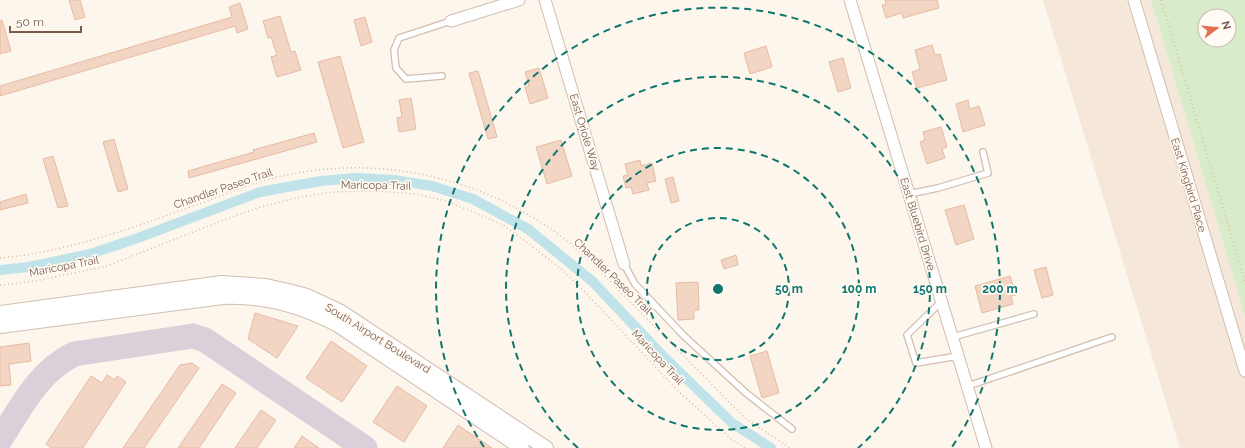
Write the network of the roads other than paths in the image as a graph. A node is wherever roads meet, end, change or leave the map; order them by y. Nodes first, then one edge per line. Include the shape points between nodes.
1 (519, 0) edge
2 (545, 0) edge
3 (850, 0) edge
4 (1134, 0) edge
5 (451, 21) joint
6 (442, 76) dead end
7 (983, 152) dead end
8 (909, 194) junction
9 (624, 264) joint
10 (176, 296) junction
11 (942, 301) junction
12 (0, 313) edge
13 (1034, 314) dead end
14 (0, 326) edge
15 (953, 337) junction
16 (1112, 337) dead end
17 (958, 356) junction
18 (1245, 371) edge
19 (968, 386) junction
20 (792, 429) dead end
21 (522, 448) edge
22 (546, 448) edge
23 (986, 448) edge

1 - 5 street
2 - 9 street, East Oriole Way
3 - 8 street, East Bluebird Drive
4 - 18 street, East Kingbird Place
5 - 6 lane via 399,38 394,50 396,68 406,79
7 - 8 lane via 988,173
8 - 11 street, East Bluebird Drive
9 - 20 lane via 635,284 683,335 746,393
10 - 12 street, South Airport Boulevard
10 - 14 street, South Airport Boulevard
10 - 21 street, South Airport Boulevard via 257,298 281,302 320,316 338,325
10 - 22 street, South Airport Boulevard via 222,283 266,286 301,294 358,323
11 - 15 street, East Bluebird Drive
11 - 17 lane via 907,335 916,364
13 - 15 lane
15 - 17 street, East Bluebird Drive
16 - 19 lane
17 - 19 street, East Bluebird Drive
19 - 23 street, East Bluebird Drive

